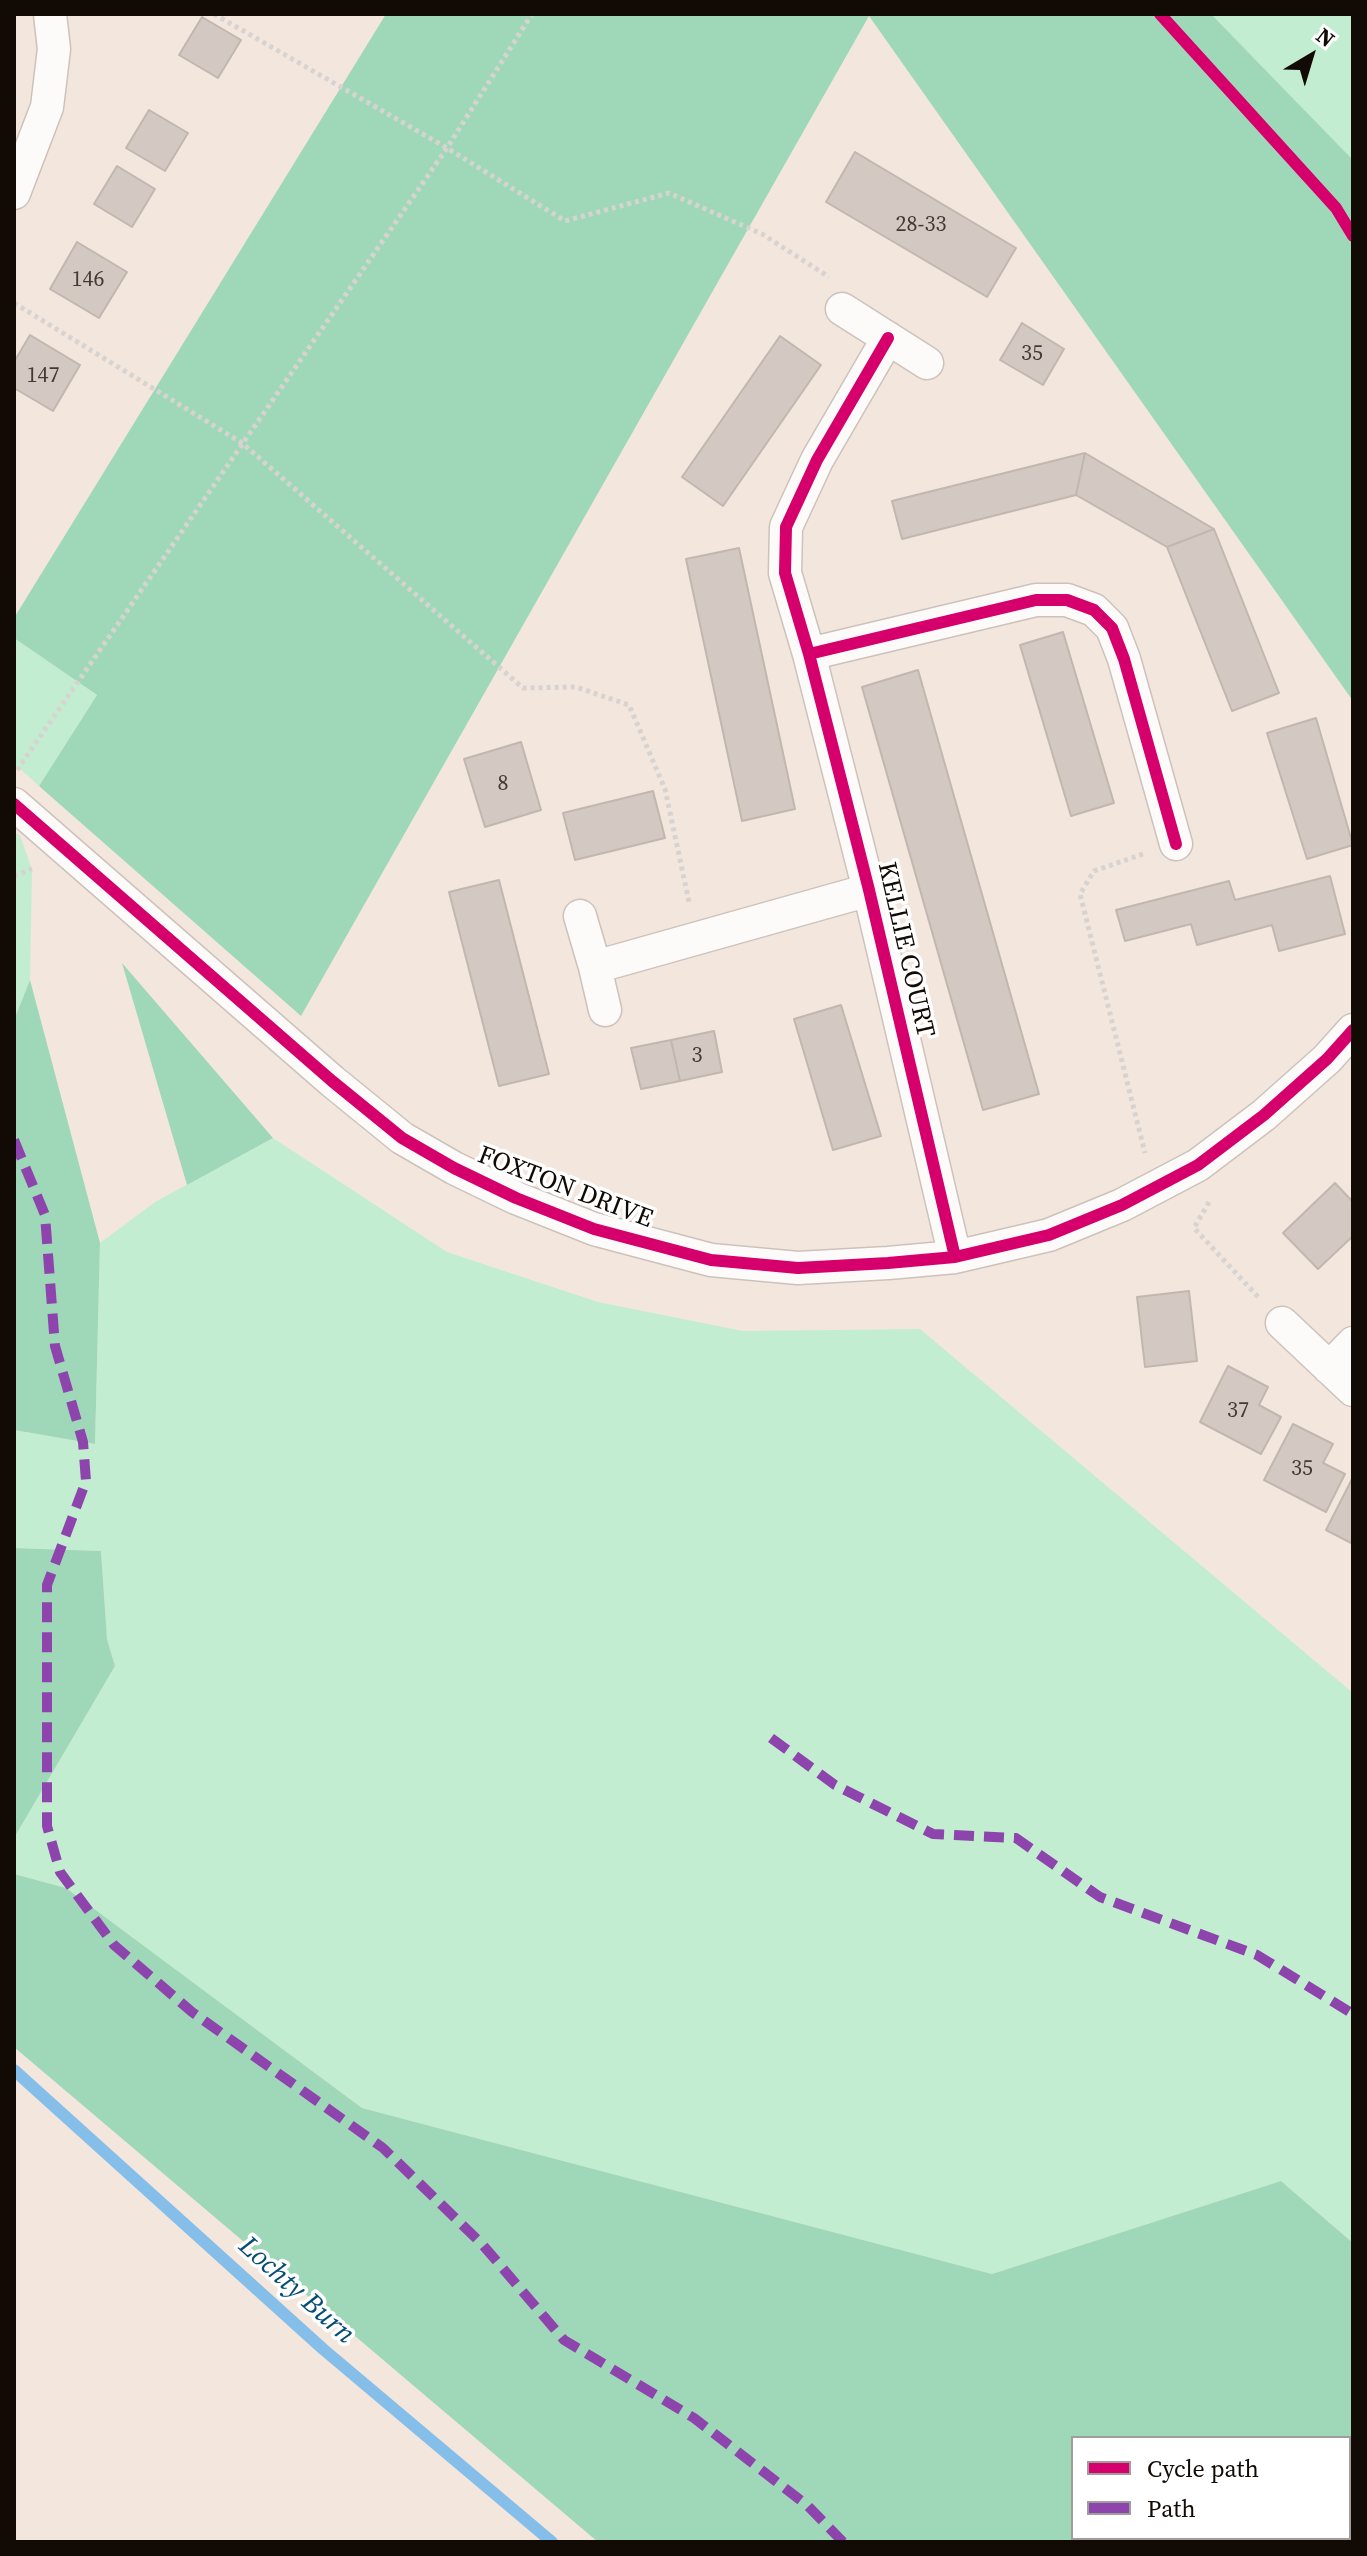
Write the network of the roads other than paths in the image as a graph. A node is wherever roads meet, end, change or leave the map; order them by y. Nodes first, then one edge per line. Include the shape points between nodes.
1 (50, 14) edge
2 (14, 193) edge
3 (842, 309) road end
4 (888, 338) junction
5 (927, 363) dead end
6 (809, 654) junction
7 (14, 804) edge
8 (1176, 844) road end
9 (869, 890) junction
10 (580, 916) dead end
11 (595, 967) junction
12 (605, 1010) dead end
13 (1353, 1030) edge
14 (955, 1257) junction
15 (1282, 1323) road end
16 (1353, 1343) edge
17 (1329, 1368) junction
18 (1353, 1390) edge

1 - 2 street via 54,49 47,107
3 - 4 street
4 - 5 street
4 - 6 street, KELLIE COURT via 817,460 786,527 785,573
6 - 8 street via 1036,600 1067,600 1094,610 1112,628 1124,659
6 - 9 street, KELLIE COURT
7 - 14 street, FOXTON DRIVE via 332,1081 402,1138 466,1174 594,1229 711,1260 798,1268
9 - 11 street, KELLIE COURT
9 - 14 street, KELLIE COURT
10 - 11 street
11 - 12 street
13 - 14 street, FOXTON DRIVE via 1264,1115 1198,1165 1049,1235
15 - 17 street
16 - 17 street
17 - 18 street

